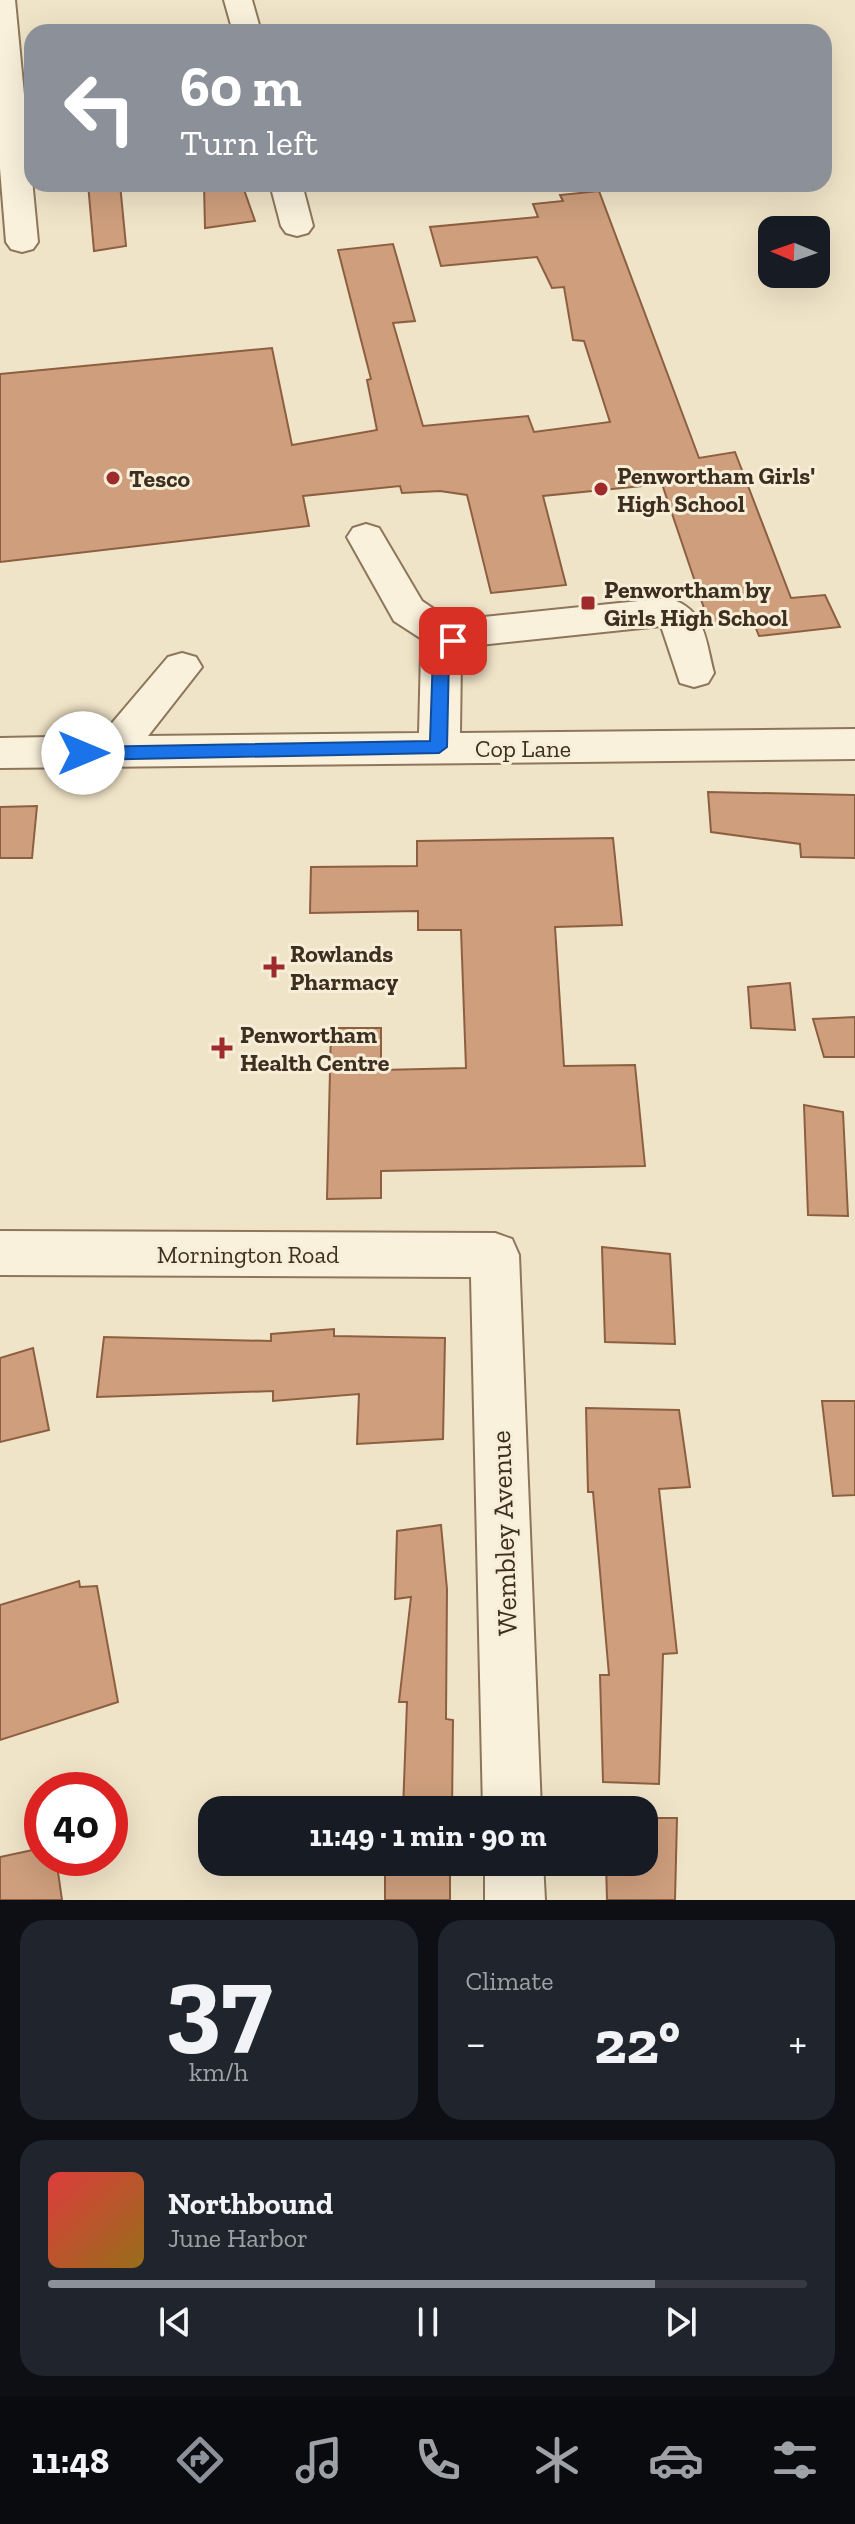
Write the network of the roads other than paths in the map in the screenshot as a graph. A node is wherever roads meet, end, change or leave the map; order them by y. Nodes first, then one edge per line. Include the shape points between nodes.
1 (1, 0) edge
2 (238, 0) edge
3 (245, 24) edge
4 (288, 192) edge
5 (297, 226) dead end
6 (22, 242) dead end
7 (366, 537) dead end
8 (453, 641) junction
9 (182, 667) dead end
10 (694, 673) dead end
11 (855, 744) edge
12 (439, 747) junction
13 (0, 753) edge
14 (111, 753) junction
15 (0, 1253) edge
16 (495, 1255) joint
17 (512, 1796) edge
18 (514, 1876) edge
19 (515, 1900) edge

1 - 6 street
2 - 3 street
4 - 5 street
7 - 8 street via 408,611
8 - 10 street via 474,632 668,612 680,620
8 - 12 street via 441,654
9 - 14 street
11 - 12 street, Cop Lane
12 - 14 street, Cop Lane
13 - 14 street, Cop Lane
15 - 16 street, Mornington Road
16 - 17 street, Wembley Avenue
18 - 19 street

